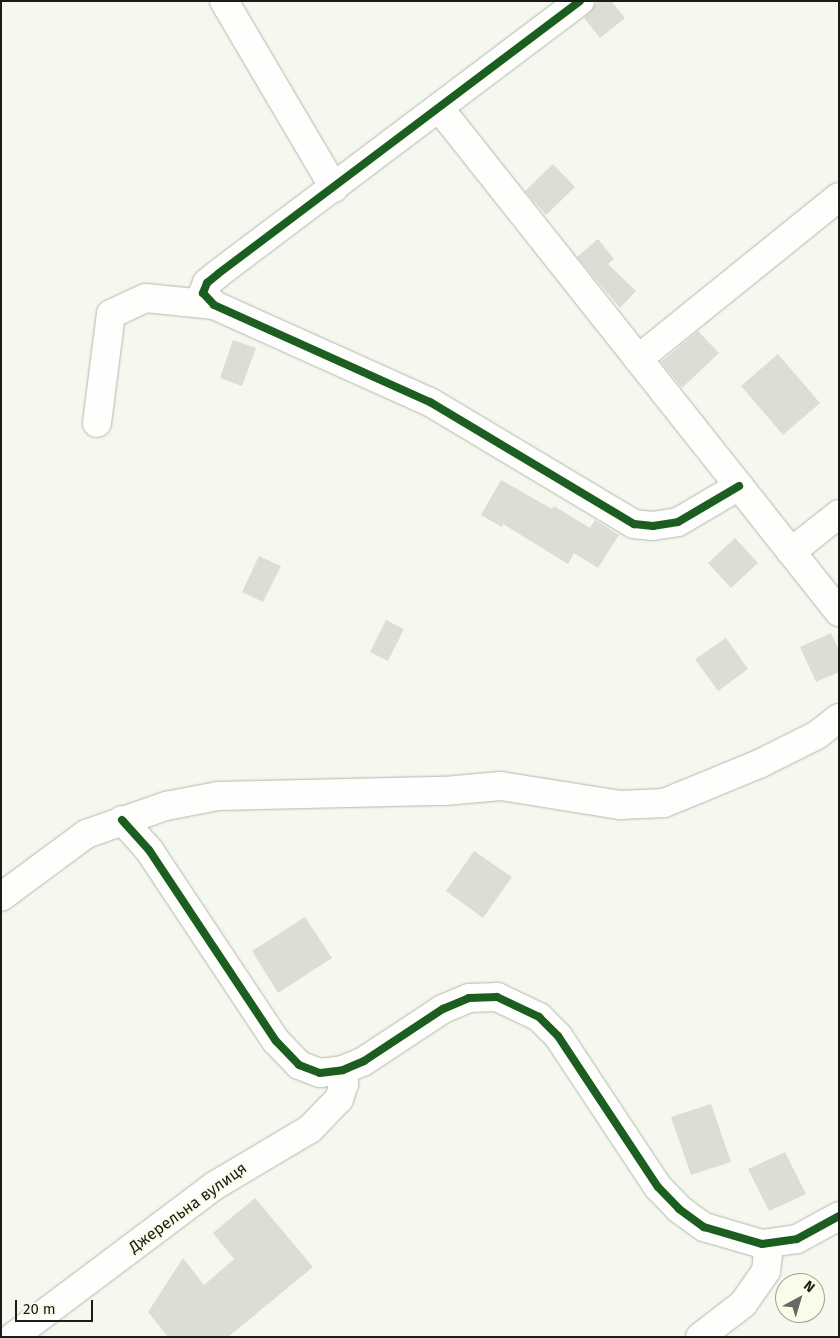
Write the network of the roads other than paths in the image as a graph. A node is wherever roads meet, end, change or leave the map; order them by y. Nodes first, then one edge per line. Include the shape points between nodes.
1 (224, 1) edge
2 (580, 1) edge
3 (440, 109) junction
4 (334, 188) junction
5 (839, 197) edge
6 (214, 305) junction
7 (638, 359) junction
8 (97, 423) dead end
9 (739, 486) junction
10 (839, 514) edge
11 (791, 552) junction
12 (839, 612) edge
13 (839, 718) edge
14 (122, 820) junction
15 (1, 897) edge
16 (343, 1070) junction
17 (839, 1216) edge
18 (762, 1244) junction
19 (13, 1337) edge
20 (700, 1337) edge

1 - 4 street
2 - 3 street
3 - 4 street
3 - 7 street
4 - 6 street via 207,284 203,293
5 - 7 street
6 - 8 street via 146,298 110,314
6 - 9 street via 430,402 634,524 653,526 678,522
7 - 9 street
9 - 11 street
10 - 11 street
11 - 12 street
13 - 14 street via 817,735 759,764 664,803 620,805 501,786 445,791 218,796 166,806
14 - 15 street via 86,834
14 - 16 street via 149,850 276,1041 299,1065 320,1073
16 - 18 street via 364,1061 418,1022 443,1009 469,998 497,997 539,1017 558,1036 658,1187 679,1210 704,1227
16 - 19 street, Джерельна вулиця via 344,1084 339,1099 310,1129 214,1186
17 - 18 street via 797,1239
18 - 20 street via 768,1254 766,1271 743,1304

